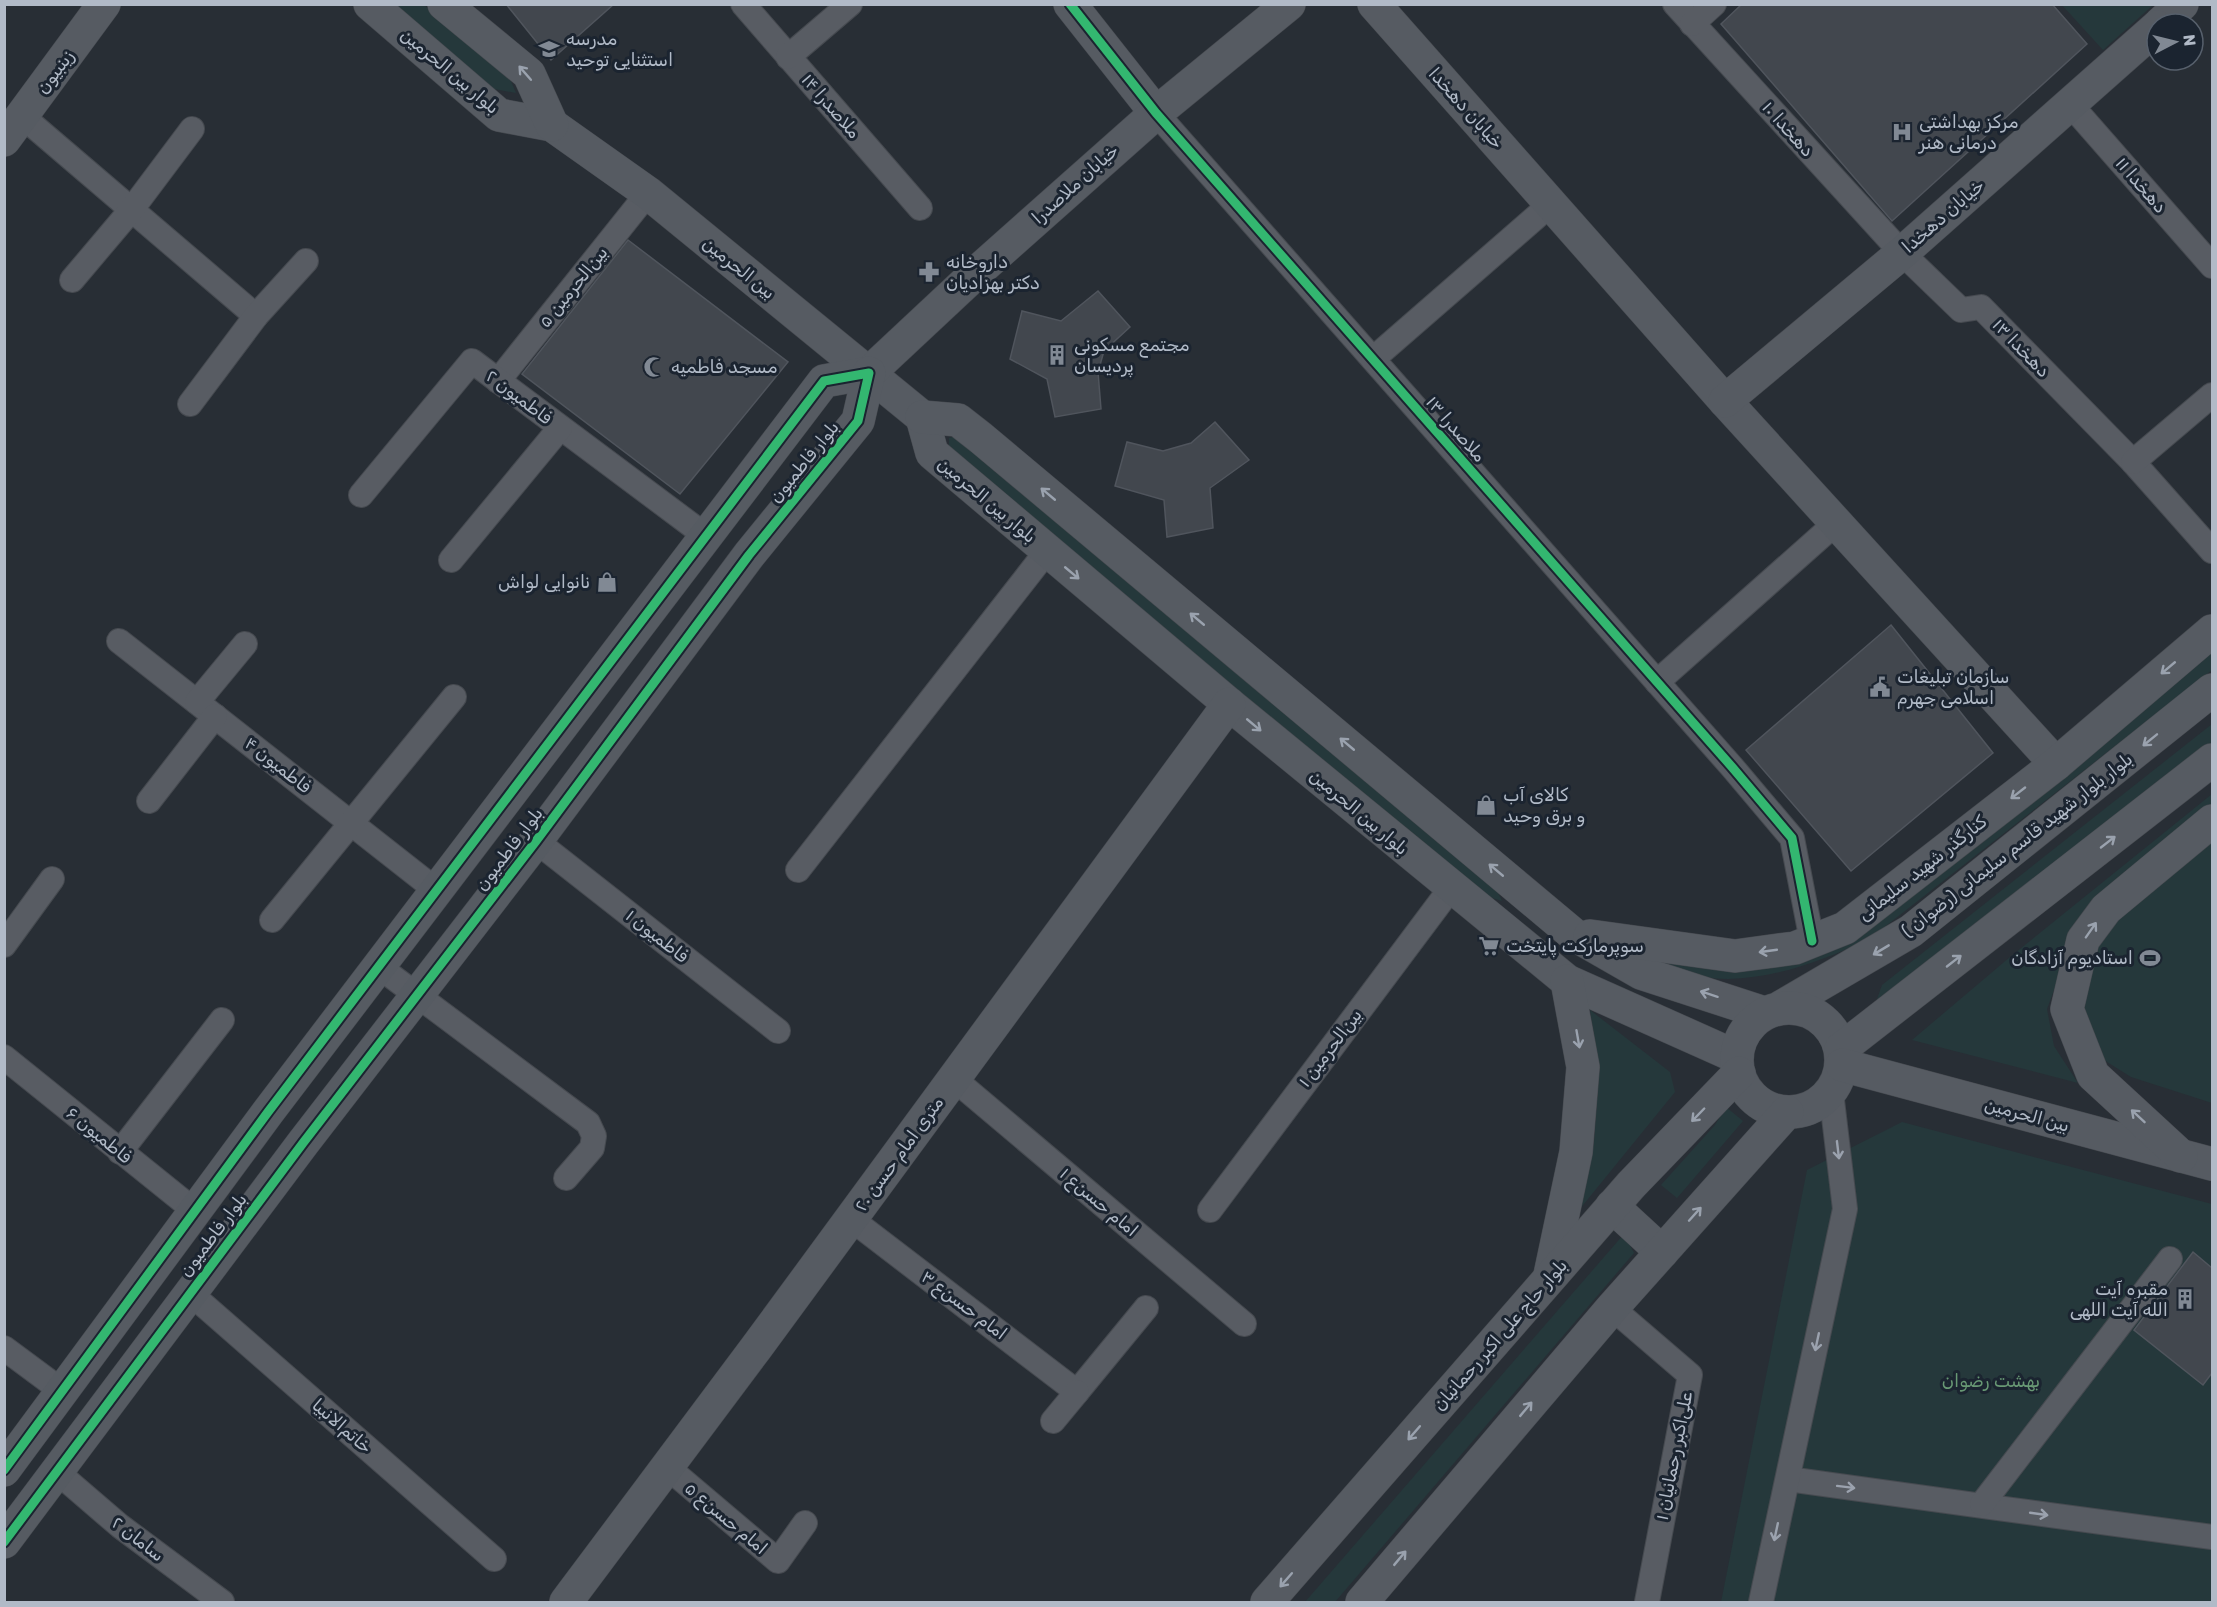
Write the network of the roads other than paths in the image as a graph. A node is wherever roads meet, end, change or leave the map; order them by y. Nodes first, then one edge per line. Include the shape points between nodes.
1 (104, 4) edge
2 (370, 4) edge
3 (444, 4) edge
4 (743, 4) edge
5 (850, 4) edge
6 (1070, 4) edge
7 (1289, 4) edge
8 (1374, 4) edge
9 (1674, 4) edge
10 (1714, 4) edge
11 (1692, 24) junction
12 (2145, 37) edge
13 (788, 57) junction
14 (2070, 104) junction
15 (1156, 112) junction
16 (552, 125) junction
17 (13, 128) edge
18 (192, 129) dead end
19 (648, 193) junction
20 (1551, 204) junction
21 (920, 208) dead end
22 (132, 209) junction
23 (1902, 253) junction
24 (306, 261) dead end
25 (2212, 266) edge
26 (72, 280) dead end
27 (256, 316) junction
28 (1373, 359) junction
29 (869, 373) junction
30 (498, 381) junction
31 (2212, 395) edge
32 (1725, 401) junction
33 (190, 404) dead end
34 (922, 417) junction
35 (560, 428) junction
36 (787, 430) junction
37 (827, 459) junction
38 (2133, 462) junction
39 (361, 495) dead end
40 (1836, 523) junction
41 (706, 536) junction
42 (1047, 551) junction
43 (2212, 551) edge
44 (452, 560) dead end
45 (2212, 631) edge
46 (119, 641) dead end
47 (245, 644) dead end
48 (1657, 682) junction
49 (2212, 690) edge
50 (454, 698) dead end
51 (1229, 704) junction
52 (206, 709) junction
53 (2212, 760) edge
54 (2056, 764) junction
55 (149, 801) dead end
56 (2212, 822) edge
57 (352, 823) junction
58 (536, 841) junction
59 (798, 870) dead end
60 (51, 879) dead end
61 (1451, 888) junction
62 (436, 890) junction
63 (1524, 893) junction
64 (272, 920) dead end
65 (1501, 927) junction
66 (1573, 934) junction
67 (1812, 941) junction
68 (4, 945) edge
69 (378, 966) junction
70 (1567, 981) junction
71 (417, 996) junction
72 (1773, 1010) junction
73 (222, 1020) dead end
74 (778, 1031) dead end
75 (4, 1058) edge
76 (1738, 1065) junction
77 (1838, 1069) junction
78 (954, 1079) junction
79 (1787, 1112) junction
80 (120, 1152) junction
81 (2181, 1156) junction
82 (2212, 1164) edge
83 (566, 1178) dead end
84 (1612, 1206) junction
85 (1210, 1210) dead end
86 (195, 1211) junction
87 (851, 1219) junction
88 (1662, 1252) junction
89 (2170, 1259) dead end
90 (1550, 1278) junction
91 (190, 1293) junction
92 (1146, 1308) dead end
93 (1612, 1308) junction
94 (1245, 1324) dead end
95 (4, 1348) edge
96 (62, 1391) junction
97 (1077, 1392) junction
98 (1053, 1420) dead end
99 (667, 1467) junction
100 (4, 1470) edge
101 (56, 1471) junction
102 (1788, 1479) junction
103 (1982, 1504) junction
104 (805, 1523) dead end
105 (2212, 1537) edge
106 (4, 1542) edge
107 (494, 1558) dead end
108 (222, 1602) edge
109 (566, 1602) edge
110 (1267, 1602) edge
111 (1362, 1602) edge
112 (1647, 1602) edge
113 (1761, 1602) edge

1 - 17 street, زینبیون
2 - 16 street, بلوار بین الحرمین via 499,115
16 -> 3 street via 529,74
4 - 13 street, ملاصدرا ۱۴
5 - 13 street
6 - 15 street
7 - 15 street, خیابان ملاصدرا
8 - 20 street, خیابان دهخدا
9 - 11 street, دهخدا ۱۰
10 - 11 street
11 - 23 street, دهخدا ۱۰
12 - 14 street, خیابان دهخدا
13 - 21 street, ملاصدرا ۱۴
14 - 23 street, خیابان دهخدا
14 - 25 street, دهخدا ۱۱
15 - 28 street, ملاصدرا ۱۳
15 - 29 street, خیابان ملاصدرا
16 - 19 street, بین الحرمین
17 - 22 street
18 - 22 street
19 - 29 street, بین الحرمین
19 - 30 street, بین‌الحرمین ۵
20 - 28 street
20 - 32 street, خیابان دهخدا
22 - 26 street
22 - 27 street
23 - 32 street, خیابان دهخدا
23 - 38 street, دهخدا ۱۳ via 1961,310 1981,307
24 - 27 street
27 - 33 street
28 - 48 street, ملاصدرا ۱۳
29 - 34 street, بین الحرمین
29 - 36 street, بلوار فاطمیون via 824,381
29 - 37 street, بلوار فاطمیون via 858,421
30 - 35 street, فاطمیون ۲
30 - 39 street, فاطمیون ۲ via 472,362
31 - 38 street
32 - 40 street, خیابان دهخدا
34 - 42 street, بلوار بین الحرمین via 932,453
63 -> 34 street via 981,438 958,420
35 - 41 street, فاطمیون ۲
35 - 44 street
36 - 37 street via 804,434 818,444
36 - 41 street, بلوار فاطمیون
37 - 58 street, بلوار فاطمیون via 742,564
38 - 43 street
40 - 48 street
40 - 54 street, خیابان دهخدا
41 - 62 street, بلوار فاطمیون
42 -> 51 street, بلوار بین الحرمین
42 - 59 street
45 -> 54 street, کنارگذر شهید سلیمانی
46 - 52 street, فاطمیون ۴
47 - 52 street
48 - 67 street, ملاصدرا ۱۳ via 1792,838
49 -> 72 street, بلوار بلوار شهید قاسم سلیمانی (رضوان ) via 1911,931
50 - 57 street
51 -> 61 street, بلوار بین الحرمین
51 - 78 street, ۲۰ متری امام حسن
52 - 55 street
52 - 57 street, فاطمیون ۴
77 -> 53 street
54 -> 67 street, کنارگذر شهید سلیمانی via 1845,928
81 -> 56 street via 2092,1075 2067,1009 2083,940 2106,909
57 - 62 street, فاطمیون ۴
57 - 64 street
58 - 71 street, بلوار فاطمیون
58 - 74 street, فاطمیون ۱
60 - 68 street
61 - 65 street, بلوار بین الحرمین
61 - 85 street, بین‌الحرمین ۱
62 - 69 street, بلوار فاطمیون
63 - 65 street
63 - 66 street
65 - 70 street, بلوار بین الحرمین
67 -> 66 street, کنارگذر شهید سلیمانی via 1795,948 1735,956
72 -> 66 street via 1641,973
69 - 71 street
69 - 86 street, بلوار فاطمیون
70 - 76 street, بلوار بین الحرمین
70 -> 90 street via 1583,1067 1576,1152
71 - 83 street via 588,1123 594,1136 592,1148
71 - 91 street, بلوار فاطمیون
72 - 76 street via 1750,1024 1741,1039
72 - 77 street via 1797,1007 1826,1021 1835,1034
73 - 80 street
75 - 80 street, فاطمیون ۶
76 - 79 street via 1746,1088 1757,1101
76 -> 84 street, بلوار حاج علی اکبر رحمانیان
77 - 79 street via 1819,1103
77 - 81 street, بین الحرمین
77 -> 102 street via 1845,1209
78 - 87 street, ۲۰ متری امام حسن
78 - 94 street, امام حسن‌ع ۱
88 -> 79 street
80 - 86 street, فاطمیون ۶
81 - 82 street, بین الحرمین
84 - 88 street
84 - 90 street, بلوار حاج علی اکبر رحمانیان
86 - 96 street, بلوار فاطمیون
87 - 97 street, امام حسن‌ع ۳
87 - 99 street, ۲۰ متری امام حسن
88 - 93 street
89 - 103 street
90 -> 110 street, بلوار حاج علی اکبر رحمانیان
91 - 101 street, بلوار فاطمیون
91 - 107 street, خاتم‌الانبیا
92 - 97 street
111 -> 93 street
93 - 112 street, علی‌اکبر رحمانیان ۱ via 1689,1375
95 - 96 street
96 - 100 street, بلوار فاطمیون
97 - 98 street
99 - 104 street, امام حسن‌ع ۵ via 778,1561
99 - 109 street, ۲۰ متری امام حسن
101 - 106 street, بلوار فاطمیون
101 - 108 street, سامان ۲ via 120,1526
102 -> 103 street
102 -> 113 street
103 -> 105 street

